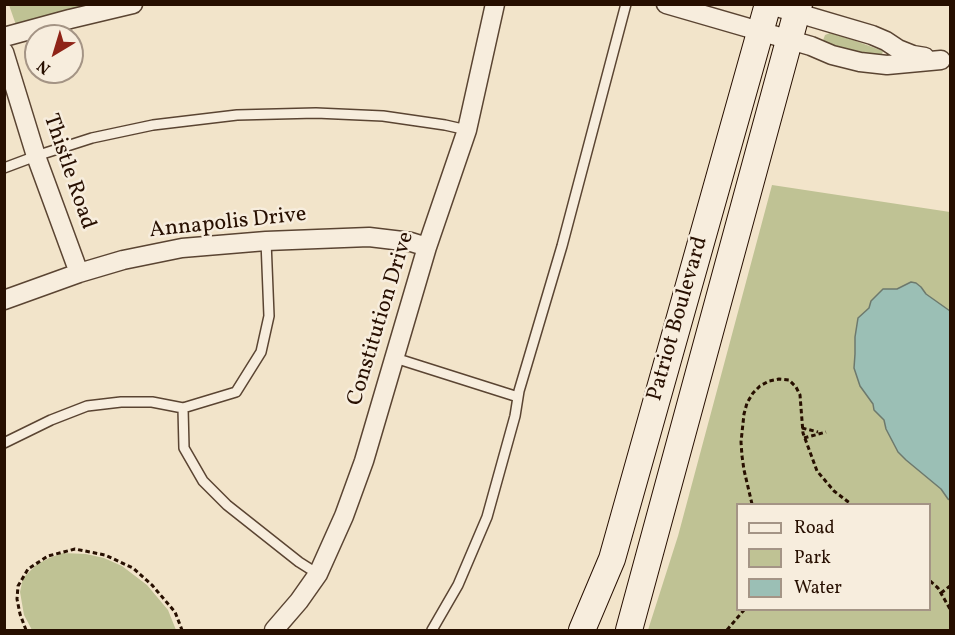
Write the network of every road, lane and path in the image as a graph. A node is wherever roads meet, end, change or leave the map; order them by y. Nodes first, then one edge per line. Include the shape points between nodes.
1 (133, 4) edge
2 (626, 4) edge
3 (666, 4) edge
4 (492, 5) edge
5 (767, 5) edge
6 (798, 9) edge
7 (760, 31) junction
8 (4, 37) edge
9 (790, 40) junction
10 (4, 52) edge
11 (946, 61) edge
12 (467, 130) junction
13 (36, 156) junction
14 (4, 168) edge
15 (266, 241) junction
16 (427, 247) junction
17 (79, 273) junction
18 (4, 300) edge
19 (395, 358) junction
20 (518, 397) junction
21 (183, 408) junction
22 (802, 428) junction
23 (826, 432) dead end
24 (821, 433) junction
25 (804, 438) junction
26 (4, 443) edge
27 (752, 503) edge
28 (850, 503) edge
29 (318, 574) junction
30 (931, 582) edge
31 (951, 586) edge
32 (941, 593) junction
33 (951, 609) edge
34 (742, 611) edge
35 (26, 630) edge
36 (182, 630) edge
37 (274, 630) edge
38 (432, 630) edge
39 (582, 630) edge
40 (629, 630) edge
41 (727, 630) edge

1 - 8 street
2 - 20 lane
3 - 7 street
4 - 12 street, Constitution Drive
5 - 6 street
5 - 7 main road, Patriot Boulevard
6 - 9 main road, Patriot Boulevard
6 - 11 street via 872,35 913,55
7 - 9 street
7 - 39 main road, Patriot Boulevard via 612,559
9 - 11 street via 875,65
9 - 40 main road, Patriot Boulevard
10 - 13 street, Thistle Road
12 - 13 lane via 383,116 237,115 153,124
12 - 16 street, Constitution Drive
13 - 14 lane
13 - 17 street, Thistle Road
15 - 16 street, Annapolis Drive via 369,237
15 - 17 street, Annapolis Drive via 182,248
15 - 21 lane via 270,316 261,352 236,392
16 - 19 street, Constitution Drive
17 - 18 street, Annapolis Drive
19 - 20 lane
19 - 29 street, Constitution Drive via 364,461
20 - 38 lane via 487,517 458,585
21 - 26 lane via 152,402 87,406
21 - 29 lane via 184,448 203,481 227,505
22 - 24 path
22 - 25 path
22 - 27 path via 800,395 789,380 769,381 753,393 744,414 741,442
23 - 24 path
24 - 25 path
25 - 28 path via 817,471
29 - 37 street, Constitution Drive
30 - 32 path
31 - 32 path
32 - 33 path
34 - 41 path
35 - 36 path via 17,599 18,586 28,569 48,556 75,549 105,555 133,568 175,612

